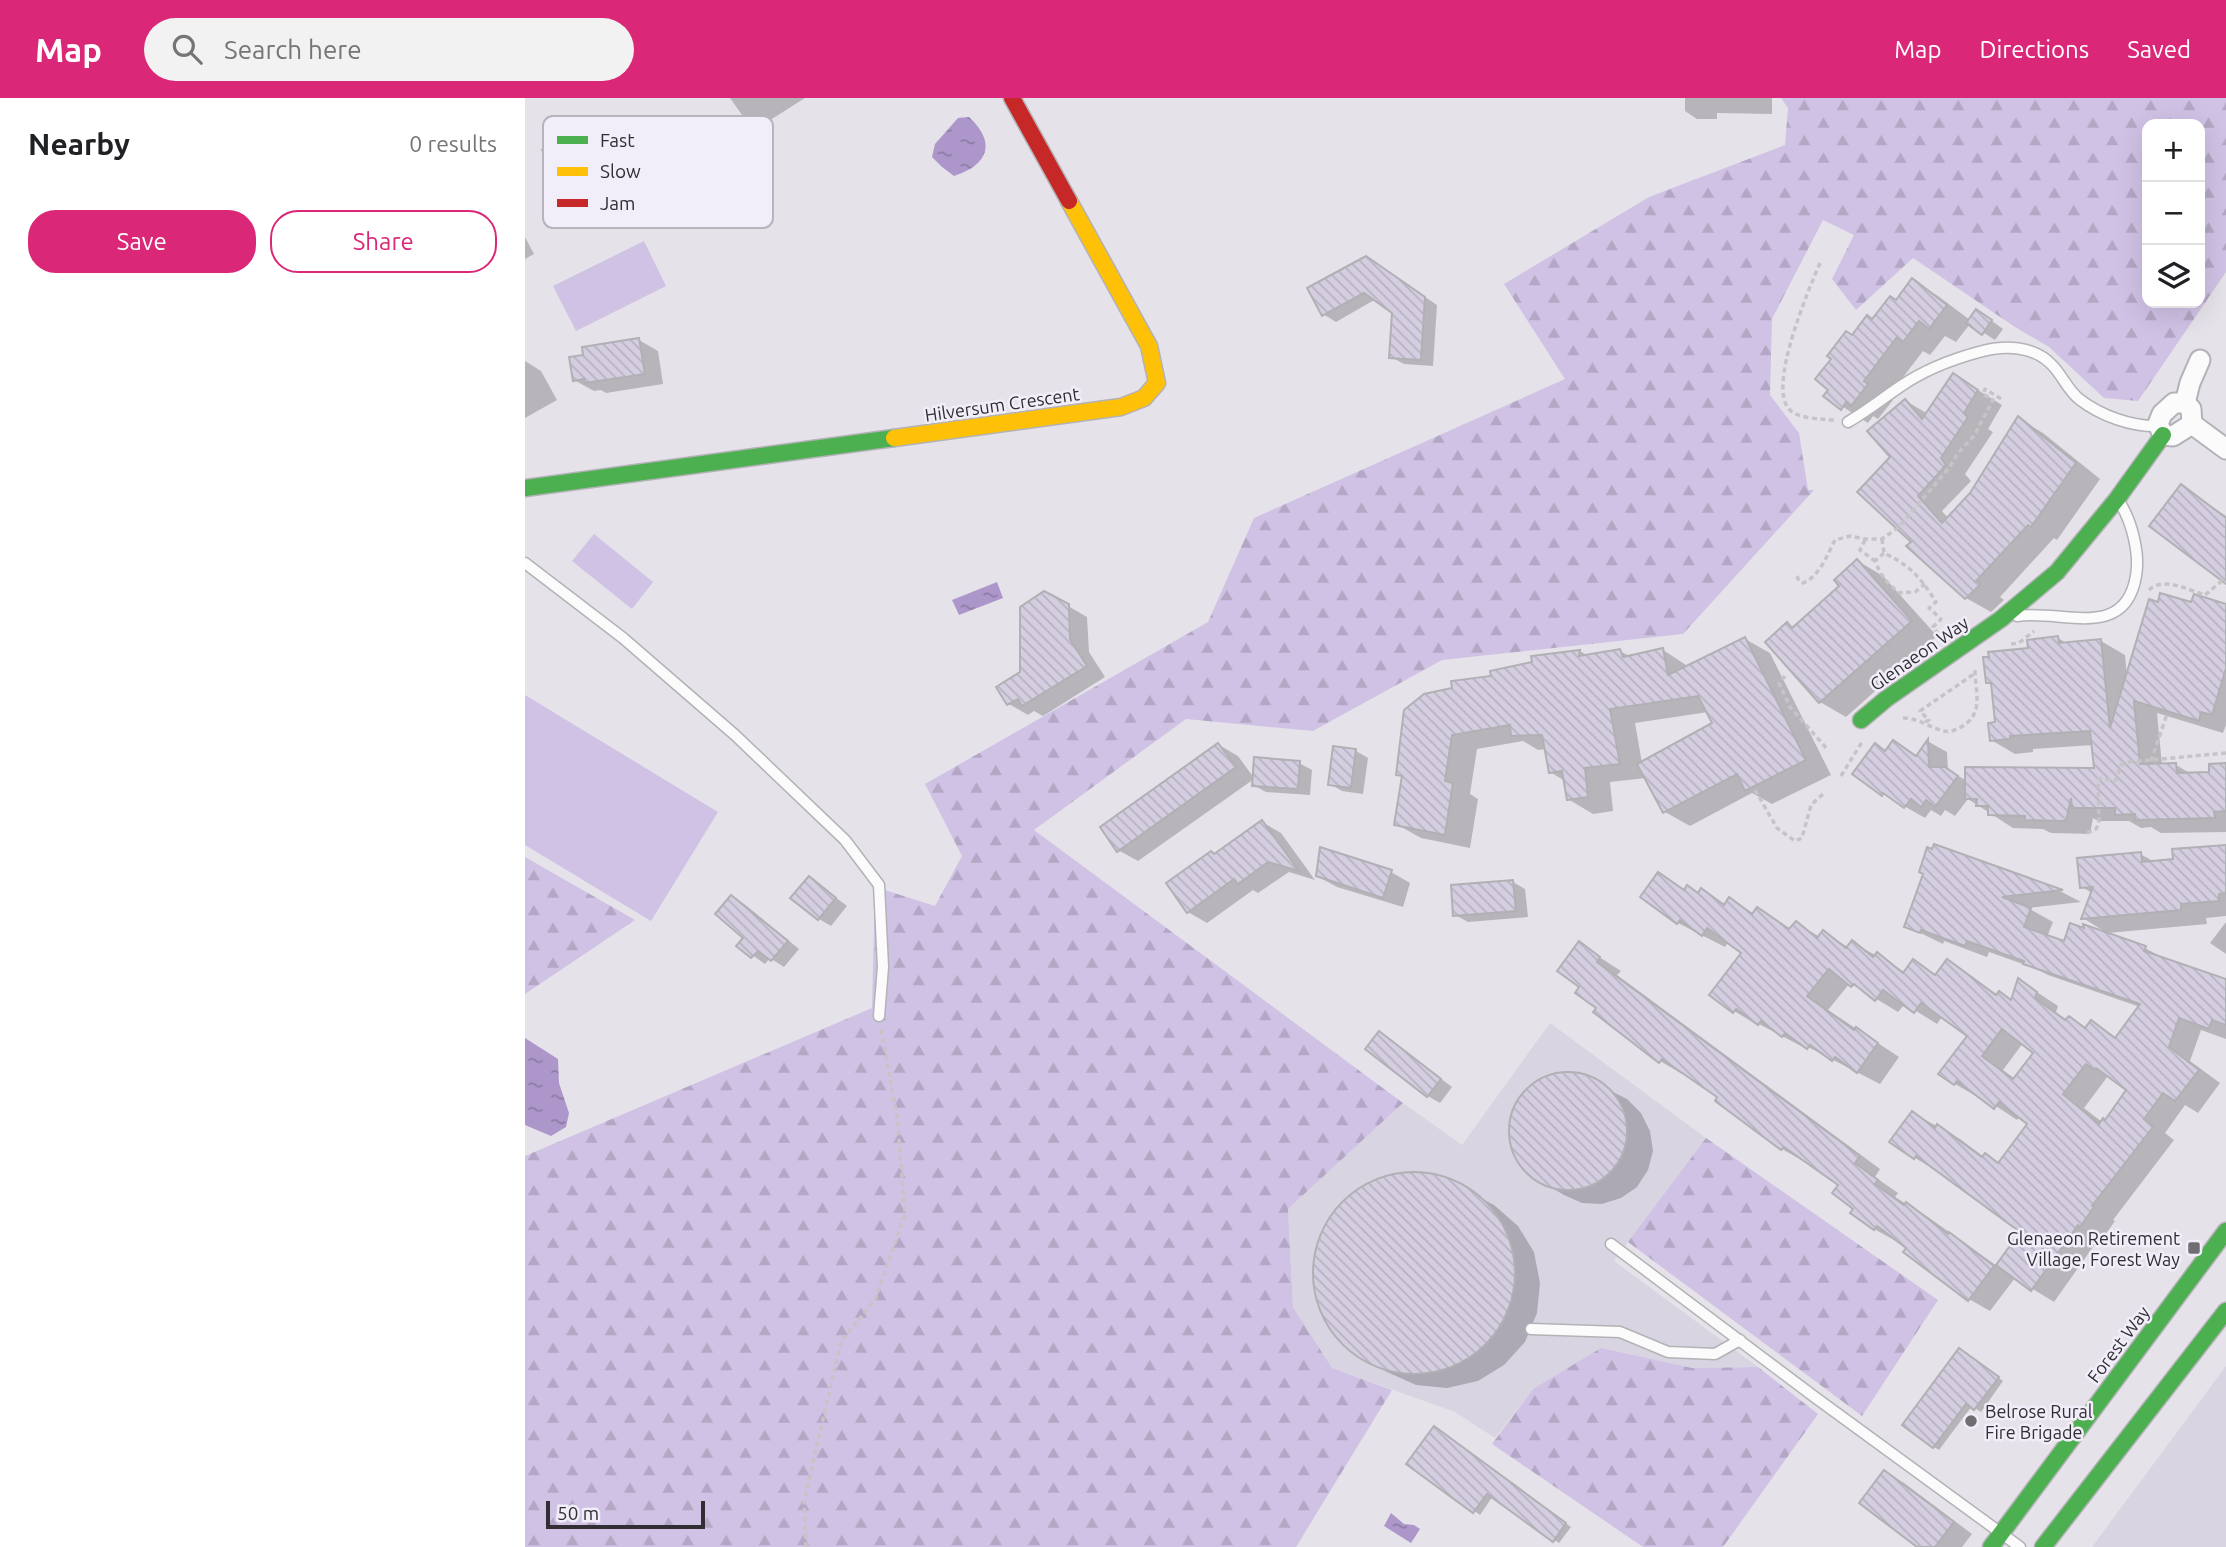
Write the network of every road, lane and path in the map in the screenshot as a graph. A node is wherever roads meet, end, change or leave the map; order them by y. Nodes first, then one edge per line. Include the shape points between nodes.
1 (1012, 98) edge
2 (1820, 263) dead end
3 (2200, 360) dead end
4 (2003, 400) dead end
5 (2185, 402) junction
6 (1848, 422) joint
7 (2192, 424) junction
8 (2161, 431) junction
9 (2226, 449) edge
10 (525, 488) edge
11 (2117, 499) junction
12 (1865, 539) junction
13 (1882, 539) junction
14 (1884, 553) junction
15 (1875, 561) junction
16 (525, 563) edge
17 (1797, 576) dead end
18 (2226, 582) edge
19 (1925, 584) junction
20 (2146, 593) dead end
21 (2001, 619) junction
22 (2038, 627) dead end
23 (1945, 643) dead end
24 (2005, 645) dead end
25 (1976, 663) dead end
26 (1966, 666) dead end
27 (1975, 675) junction
28 (1785, 676) dead end
29 (2167, 714) dead end
30 (1898, 718) dead end
31 (1861, 720) dead end
32 (1925, 723) junction
33 (1863, 741) dead end
34 (1828, 750) dead end
35 (2226, 753) edge
36 (2151, 761) junction
37 (1841, 776) dead end
38 (1755, 790) dead end
39 (1823, 794) dead end
40 (2087, 833) dead end
41 (879, 1016) joint
42 (2226, 1231) edge
43 (1611, 1244) dead end
44 (2226, 1311) edge
45 (1531, 1329) dead end
46 (1740, 1340) junction
47 (2002, 1533) junction
48 (806, 1547) edge
49 (1991, 1547) edge
50 (2020, 1547) edge
51 (2043, 1547) edge

1 - 10 street, Hilversum Crescent via 1149,346 1157,383 1144,398 1121,407
2 - 6 path via 1802,306 1781,392 1794,413
3 - 5 street
4 - 13 path via 1985,389 1983,394 1993,400 1974,436 1929,494
5 - 7 street via 2191,409
5 - 8 street via 2167,407
6 - 8 lane via 1902,385 1945,363 2007,346 2032,351 2052,364 2080,400 2106,414
7 - 8 street via 2173,436
7 - 9 street
8 - 11 street, Glenaeon Way
11 - 21 street, Glenaeon Way via 2057,572
11 - 21 lane, Glenaeon Way via 2133,538 2137,569 2133,594 2113,614 2084,619 2027,615
12 - 13 path
12 - 15 path via 1860,550
12 - 17 path via 1835,540 1809,581 1803,583
13 - 14 path
14 - 15 path
14 - 19 path via 1906,563
15 - 19 path via 1881,576 1900,593 1915,592
16 - 41 lane via 623,638 735,734 845,840 879,885 883,967
18 - 20 path via 2205,595 2163,583
19 - 23 path via 1936,602 1929,608 1941,619 1933,627
21 - 31 street, Glenaeon Way
22 - 24 path via 2019,643
25 - 27 path
26 - 27 path
27 - 32 path via 1920,711 1929,720
27 - 32 path via 1978,708 1969,723 1943,732
28 - 34 path via 1779,683 1790,707
29 - 36 path
30 - 32 path
33 - 37 path
35 - 36 path
36 - 40 path via 2129,762 2118,770 2116,780 2098,779 2099,823
38 - 39 path via 1777,828 1795,841 1802,838 1811,805
41 - 48 path via 897,1116 905,1214 875,1300 841,1341 804,1502
42 - 47 street, Forest Way
43 - 46 lane
44 - 51 street via 2215,1332
45 - 46 lane via 1620,1332 1668,1352 1715,1354
46 - 47 lane
47 - 49 street, Forest Way
47 - 50 lane

